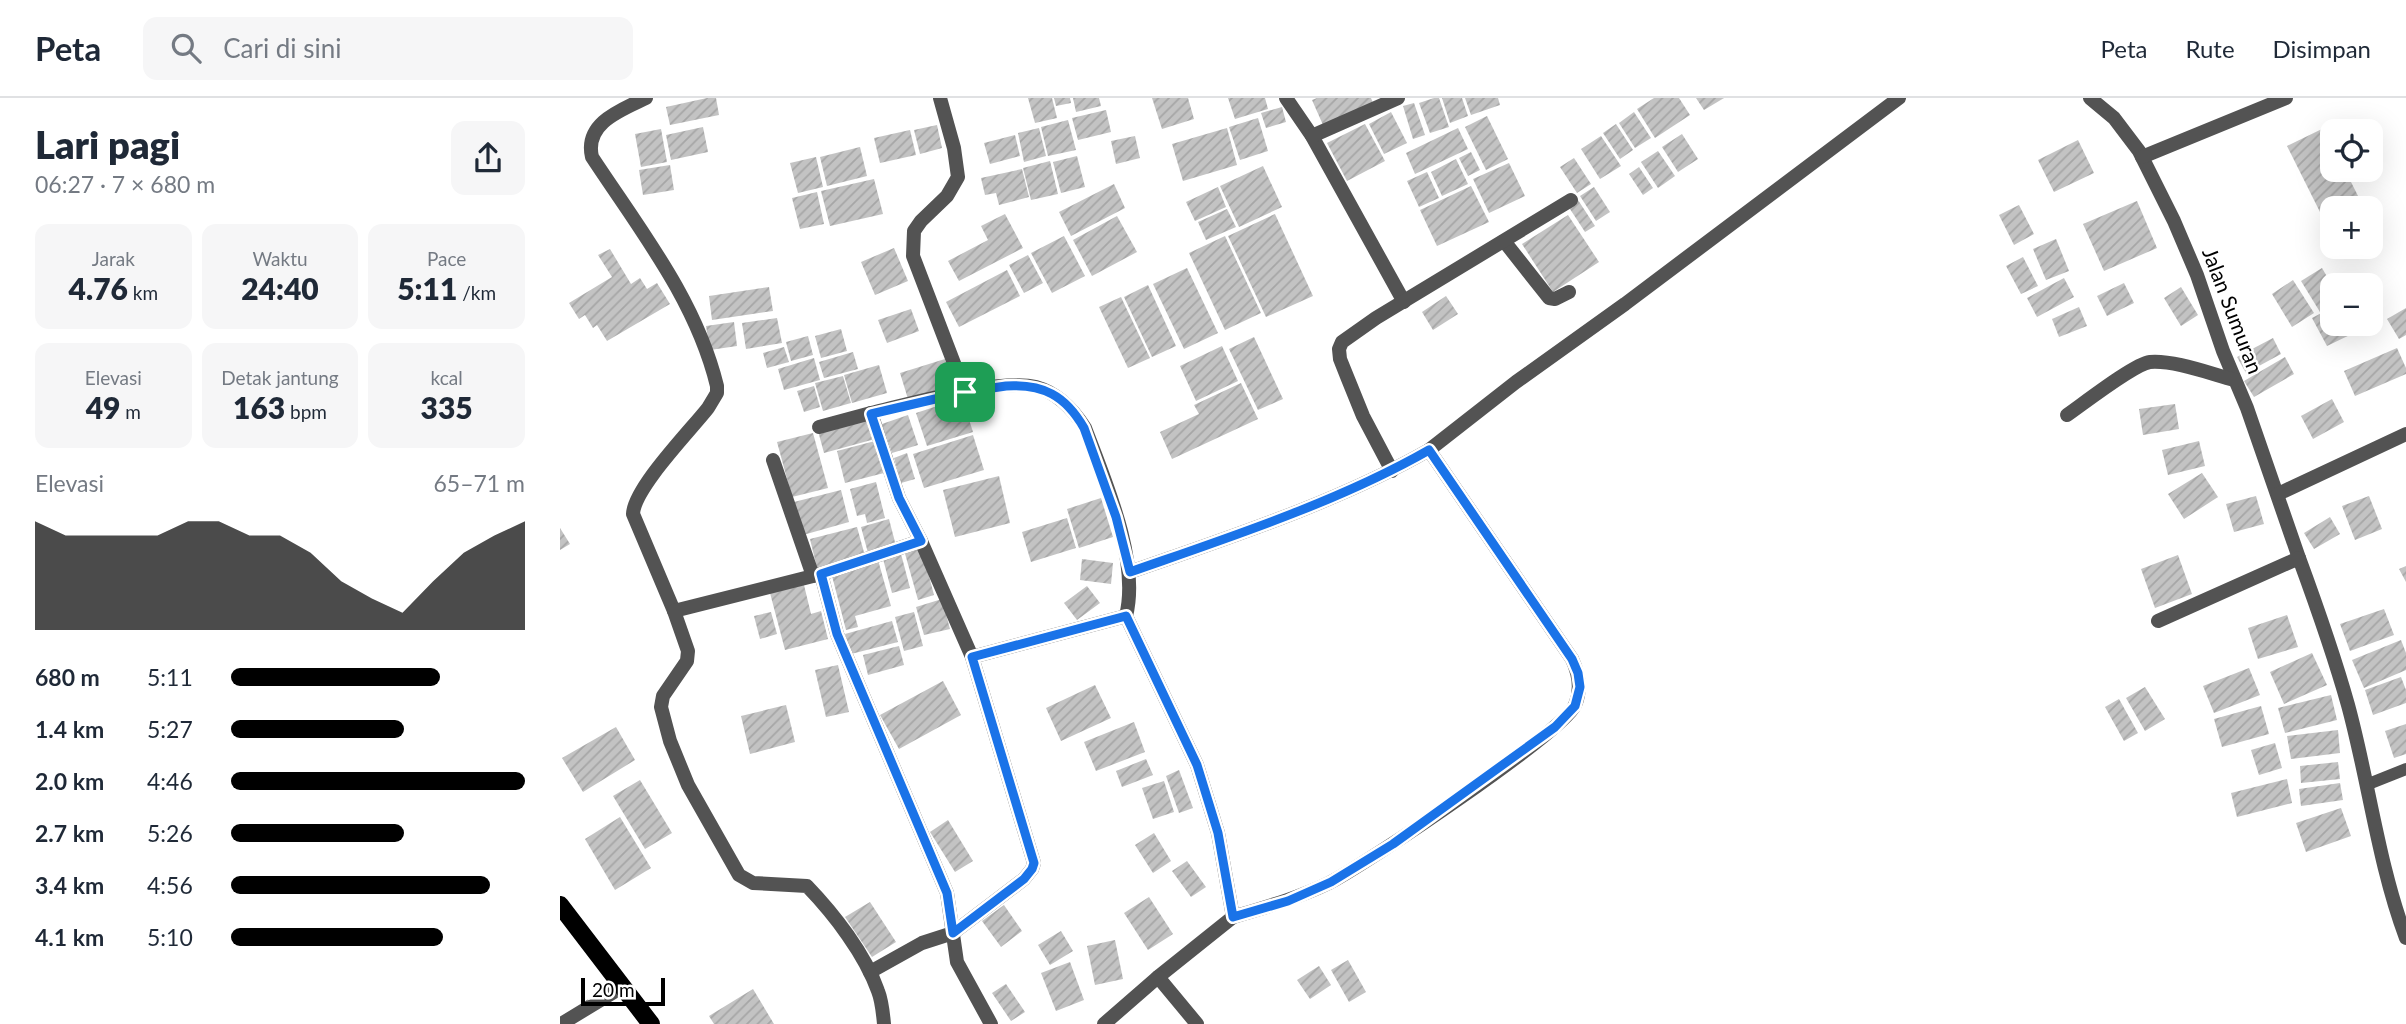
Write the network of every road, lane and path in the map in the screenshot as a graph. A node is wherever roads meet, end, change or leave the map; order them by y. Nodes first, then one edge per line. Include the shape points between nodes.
1 (646, 98) edge
2 (940, 98) edge
3 (1286, 98) edge
4 (1398, 98) edge
5 (1899, 98) edge
6 (2090, 98) edge
7 (2286, 98) edge
8 (1311, 136) junction
9 (2142, 157) junction
10 (1571, 200) dead end
11 (1504, 241) junction
12 (1569, 292) dead end
13 (1404, 302) junction
14 (2235, 380) junction
15 (965, 392) junction
16 (871, 414) junction
17 (2067, 415) dead end
18 (819, 427) dead end
19 (2406, 434) edge
20 (1429, 450) junction
21 (773, 460) dead end
22 (1392, 471) junction
23 (2278, 494) junction
24 (921, 541) junction
25 (2299, 558) junction
26 (1130, 572) junction
27 (817, 575) junction
28 (674, 611) junction
29 (1126, 616) junction
30 (2158, 621) dead end
31 (972, 657) junction
32 (2406, 769) edge
33 (2366, 785) junction
34 (560, 905) edge
35 (1233, 917) junction
36 (953, 933) junction
37 (2406, 938) edge
38 (870, 972) junction
39 (1158, 976) junction
40 (622, 986) junction
41 (561, 1024) edge
42 (651, 1024) edge
43 (884, 1024) edge
44 (991, 1024) edge
45 (1104, 1024) edge
46 (1197, 1024) edge

1 - 28 street via 603,122 590,146 592,157 678,289 717,386 709,408 633,507
2 - 15 street via 958,177 914,231 913,256
3 - 8 street
4 - 8 street
5 - 20 street
6 - 9 street, Jalan Sumuran via 2113,118
7 - 9 street
8 - 13 street
9 - 14 street, Jalan Sumuran via 2197,275
10 - 11 street
11 - 12 street via 1549,298
11 - 13 street
13 - 22 street via 1348,335 1339,349 1363,416
14 - 17 street via 2148,362
14 - 23 street, Jalan Sumuran
15 - 16 street
15 - 26 street via 1036,387 1070,407 1095,455
16 - 18 street
16 - 24 street via 899,498
19 - 23 street
20 - 22 street
20 - 35 street via 1572,659 1580,687 1575,706 1555,727 1393,844 1331,882
21 - 27 street
22 - 26 street via 1242,533
23 - 25 street, Jalan Sumuran
24 - 27 street
24 - 31 street
25 - 30 street
25 - 33 street, Jalan Sumuran via 2348,705
26 - 29 street
27 - 28 street
27 - 36 street via 837,634 947,893
28 - 38 street via 687,661 663,696 661,707 688,785 739,875 753,883 807,886 827,907
29 - 31 street
29 - 35 street via 1197,765 1218,833
31 - 36 street via 1034,863 1024,879
32 - 33 lane
33 - 37 street, Jalan Sumuran
34 - 40 main road
35 - 39 street
36 - 38 street via 922,943
36 - 44 street via 957,962
38 - 43 street
39 - 45 street
39 - 46 street
40 - 41 street
40 - 42 main road

